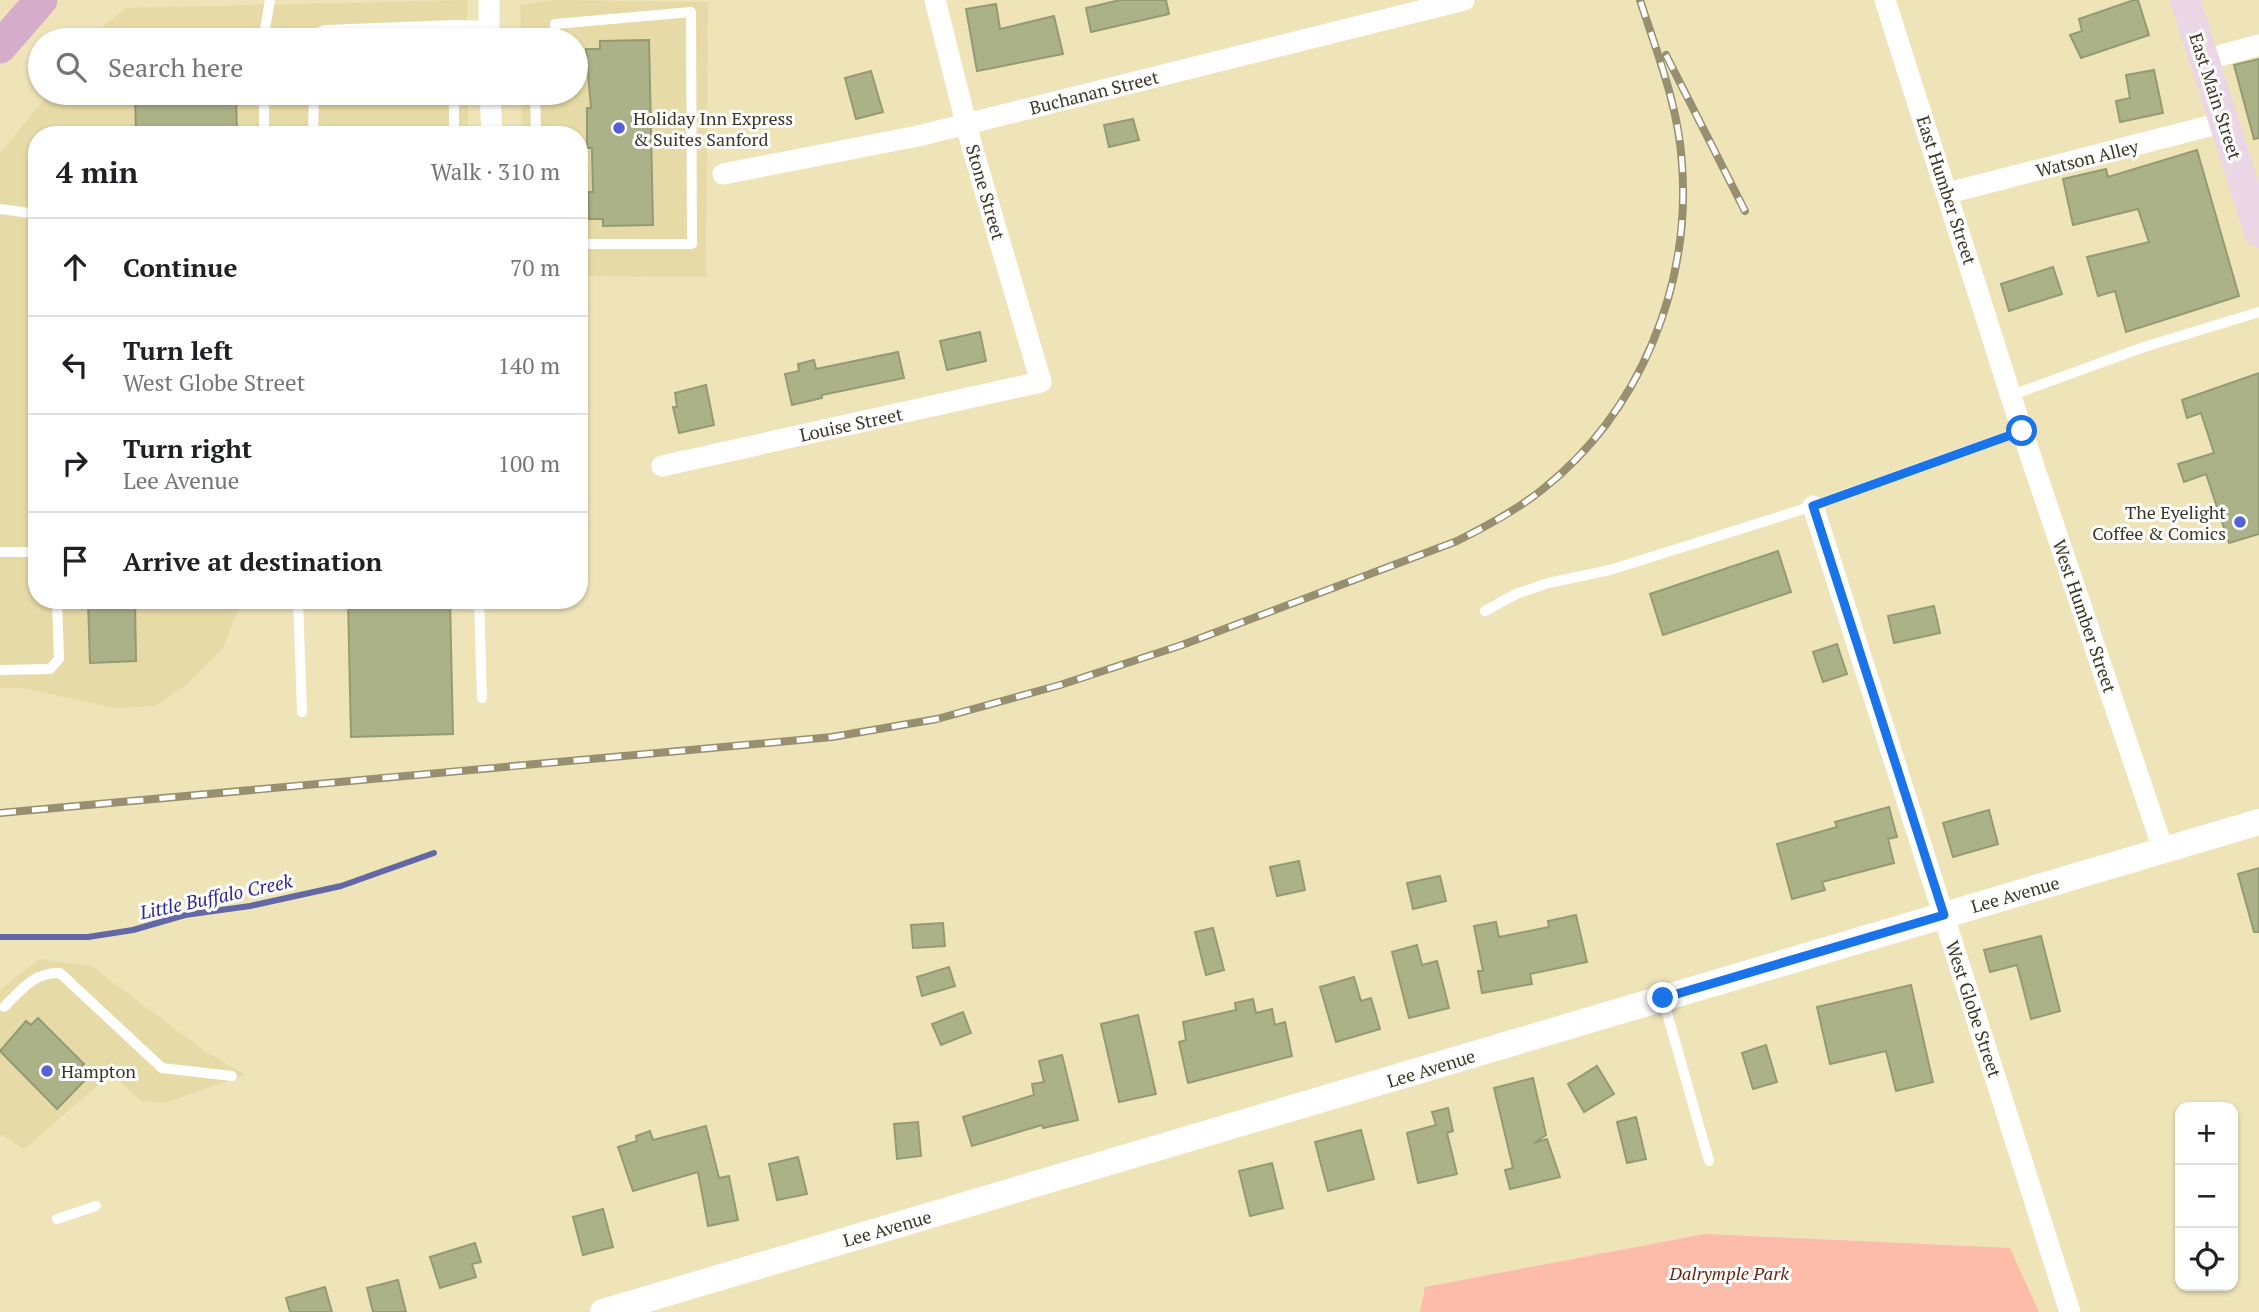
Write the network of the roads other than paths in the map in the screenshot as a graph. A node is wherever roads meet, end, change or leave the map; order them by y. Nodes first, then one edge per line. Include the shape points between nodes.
1 (41, 0) edge
2 (270, 0) edge
3 (489, 0) edge
4 (935, 0) edge
5 (1464, 0) edge
6 (1885, 0) edge
7 (2185, 0) edge
8 (455, 25) junction
9 (265, 28) edge
10 (378, 28) edge
11 (455, 28) edge
12 (468, 28) edge
13 (489, 28) edge
14 (555, 28) edge
15 (2259, 45) edge
16 (0, 47) edge
17 (2204, 60) junction
18 (264, 105) edge
19 (314, 105) edge
20 (454, 105) edge
21 (491, 105) edge
22 (536, 105) edge
23 (2225, 122) junction
24 (968, 124) junction
25 (264, 126) edge
26 (313, 126) edge
27 (454, 126) edge
28 (492, 126) edge
29 (536, 126) edge
30 (723, 174) dead end
31 (1948, 193) junction
32 (0, 209) edge
33 (28, 214) edge
34 (2259, 232) edge
35 (588, 244) edge
36 (2259, 312) edge
37 (1041, 382) joint
38 (2009, 387) junction
39 (2022, 431) junction
40 (662, 466) dead end
41 (1813, 506) junction
42 (0, 552) edge
43 (28, 552) edge
44 (57, 609) edge
45 (298, 609) edge
46 (480, 609) edge
47 (1485, 611) dead end
48 (0, 670) edge
49 (482, 698) dead end
50 (302, 712) dead end
51 (2259, 822) edge
52 (2164, 852) junction
53 (1944, 915) junction
54 (1663, 998) junction
55 (1, 1008) edge
56 (232, 1076) dead end
57 (1709, 1161) dead end
58 (96, 1206) dead end
59 (57, 1219) dead end
60 (603, 1312) edge
61 (2070, 1312) edge

1 - 16 main road
2 - 9 lane
3 - 13 street
4 - 24 street, Stone Street
5 - 24 street, Buchanan Street
6 - 31 street, East Humber Street
7 - 17 main road, East Main Street
8 - 10 lane
8 - 11 lane
8 - 12 lane
14 - 35 lane via 555,24 691,12 692,244
15 - 17 street
17 - 23 main road, East Main Street
18 - 25 lane
19 - 26 lane
20 - 27 lane
21 - 28 street
22 - 29 lane
23 - 31 street, Watson Alley
23 - 34 main road, East Main Street
24 - 30 street, Buchanan Street
24 - 37 street, Stone Street
31 - 38 street, East Humber Street
32 - 33 lane
36 - 38 lane
37 - 40 street, Louise Street
38 - 39 street, West Humber Street
39 - 41 lane
39 - 52 street, West Humber Street
41 - 47 lane via 1610,570 1548,583
41 - 53 street, West Globe Street
42 - 43 lane
44 - 48 lane via 59,659 50,669
45 - 50 lane
46 - 49 lane
51 - 52 street, Lee Avenue
52 - 53 street, Lee Avenue
53 - 54 street, Lee Avenue
53 - 61 street, West Globe Street
54 - 57 lane
54 - 60 street, Lee Avenue
55 - 56 lane via 33,978 60,973 162,1068
58 - 59 lane

